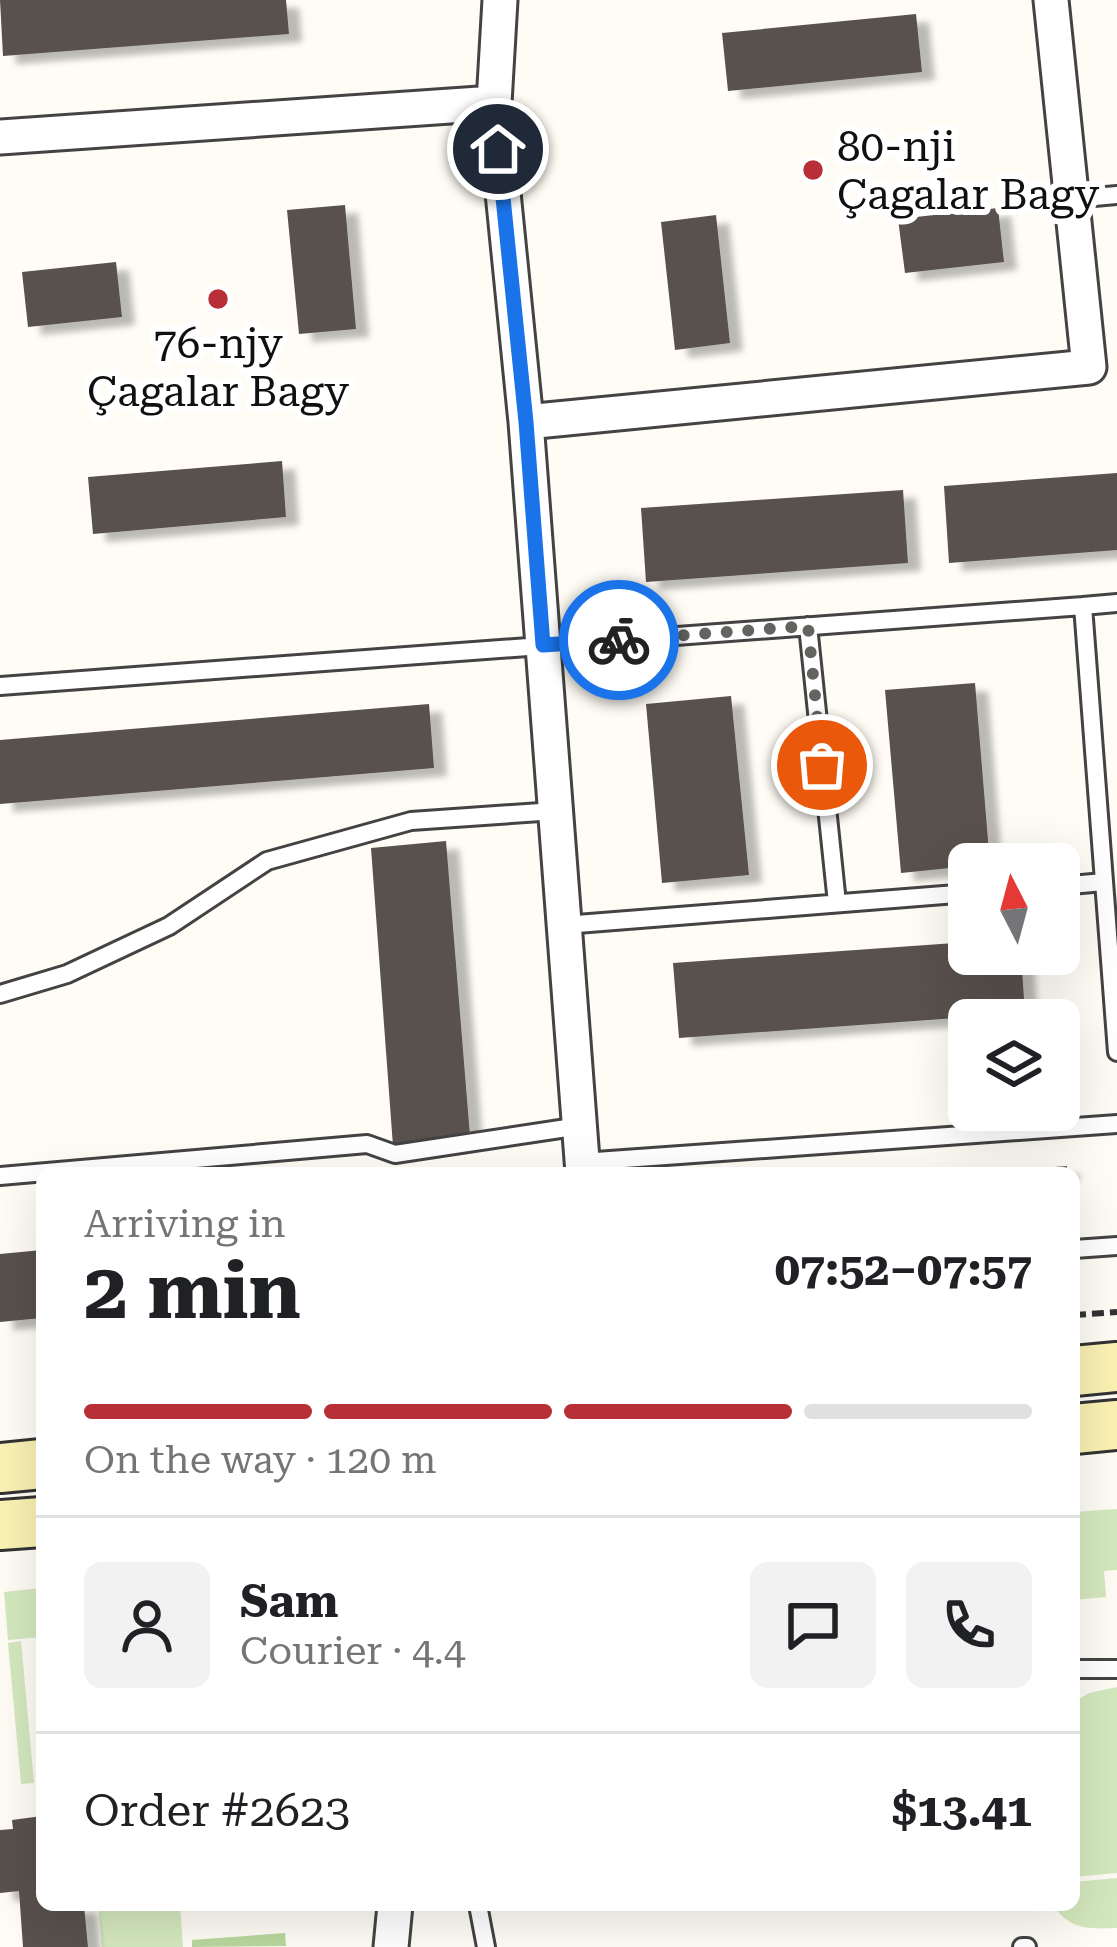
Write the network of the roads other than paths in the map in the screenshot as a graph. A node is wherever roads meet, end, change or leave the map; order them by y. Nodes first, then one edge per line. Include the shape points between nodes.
1 (500, 0) edge
2 (1051, 0) edge
3 (494, 103) junction
4 (0, 137) edge
5 (1117, 195) edge
6 (1072, 199) junction
7 (526, 422) junction
8 (1117, 603) edge
9 (1084, 606) junction
10 (808, 626) junction
11 (543, 645) junction
12 (0, 686) edge
13 (555, 811) junction
14 (1104, 882) junction
15 (1080, 884) edge
16 (948, 895) edge
17 (837, 903) junction
18 (564, 925) junction
19 (0, 994) edge
20 (1117, 1052) edge
21 (1117, 1124) edge
22 (580, 1126) junction
23 (103, 1167) edge
24 (583, 1167) edge
25 (595, 1167) edge
26 (36, 1173) edge
27 (0, 1176) edge
28 (1117, 1246) edge
29 (1080, 1249) edge
30 (1117, 1367) edge
31 (1080, 1370) edge
32 (1117, 1425) edge
33 (1080, 1428) edge
34 (36, 1465) edge
35 (0, 1468) edge
36 (36, 1522) edge
37 (0, 1525) edge
38 (1080, 1669) edge
39 (1117, 1669) edge
40 (394, 1911) edge
41 (479, 1911) edge
42 (391, 1947) edge
43 (486, 1947) edge

1 - 3 street
2 - 6 street
3 - 4 street
3 - 7 street
5 - 6 lane
6 - 7 street via 1096,367
7 - 11 street
8 - 9 lane
9 - 10 lane
9 - 14 lane
10 - 11 lane
10 - 17 lane
11 - 12 lane
11 - 13 street
13 - 18 street
13 - 19 lane via 411,821 267,861 169,926 67,974
14 - 15 lane
14 - 20 lane
16 - 17 lane
17 - 18 lane
18 - 22 street
21 - 25 lane
22 - 23 lane via 395,1154 367,1144
22 - 24 street
26 - 27 lane
28 - 29 lane
30 - 31 main road
32 - 33 main road
34 - 35 main road
36 - 37 main road
38 - 39 lane
40 - 42 street
41 - 43 lane

